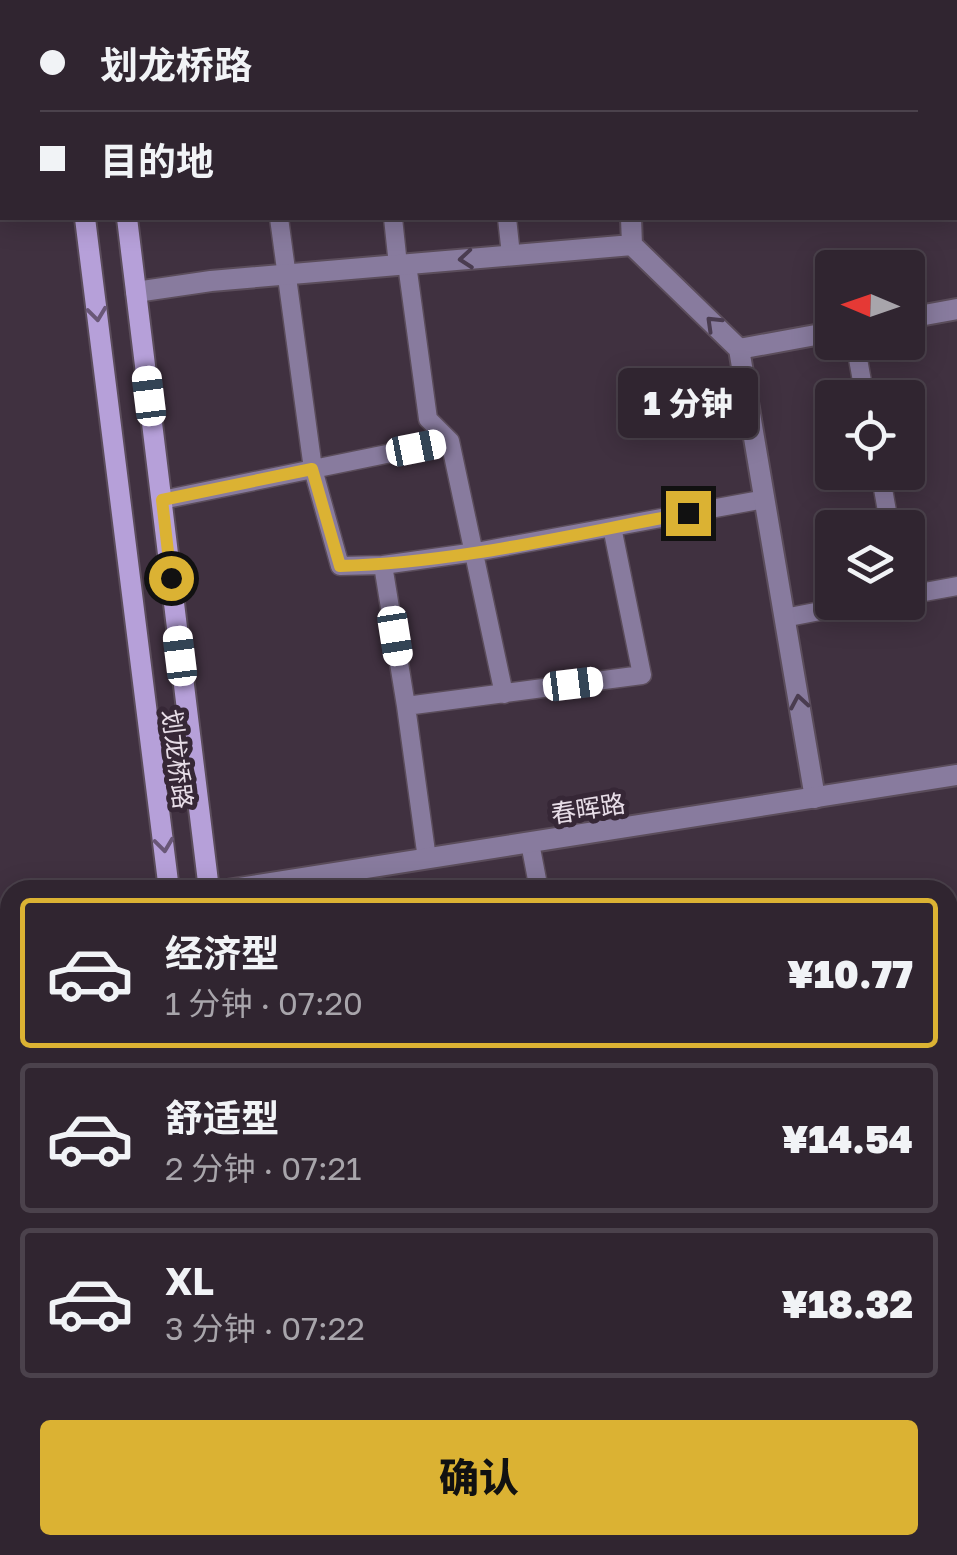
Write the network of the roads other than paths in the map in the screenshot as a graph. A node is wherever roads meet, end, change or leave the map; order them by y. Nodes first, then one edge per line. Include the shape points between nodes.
1 (86, 220) edge
2 (127, 220) edge
3 (278, 220) edge
4 (393, 220) edge
5 (508, 220) edge
6 (631, 220) edge
7 (632, 245) junction
8 (511, 256) junction
9 (402, 264) junction
10 (285, 275) junction
11 (136, 292) junction
12 (957, 309) edge
13 (925, 315) edge
14 (815, 335) edge
15 (739, 349) junction
16 (450, 441) junction
17 (312, 469) junction
18 (764, 499) junction
19 (162, 500) junction
20 (612, 527) junction
21 (476, 552) junction
22 (384, 565) junction
23 (957, 586) edge
24 (925, 592) edge
25 (815, 612) edge
26 (784, 618) junction
27 (504, 694) junction
28 (406, 706) junction
29 (957, 776) edge
30 (815, 798) junction
31 (530, 842) junction
32 (427, 859) junction
33 (169, 880) edge
34 (208, 880) edge
35 (292, 880) edge
36 (538, 880) edge

1 -> 33 main road, 划龙桥路
2 - 11 main road, 划龙桥路
3 - 10 lane
4 - 9 lane
5 - 8 lane
6 - 7 street
7 - 8 street
15 -> 7 street
8 -> 9 street
9 - 10 street
9 - 16 lane via 428,419
10 - 11 street
10 - 17 lane
11 - 19 main road, 划龙桥路
12 - 13 street
14 - 15 street
15 - 18 street
16 - 17 lane
16 - 21 lane
17 - 19 lane
17 - 22 lane via 340,566
18 - 20 lane
18 - 26 street
19 - 34 main road, 划龙桥路
20 - 21 lane
20 - 27 lane via 642,675
21 - 22 lane
21 - 27 lane
22 - 28 lane
23 - 24 lane
25 - 26 lane
30 -> 26 street
27 - 28 lane
28 - 32 lane
29 - 30 street, 春晖路
30 - 31 street, 春晖路
31 - 32 street, 春晖路
31 - 36 lane
32 - 35 street, 春晖路

